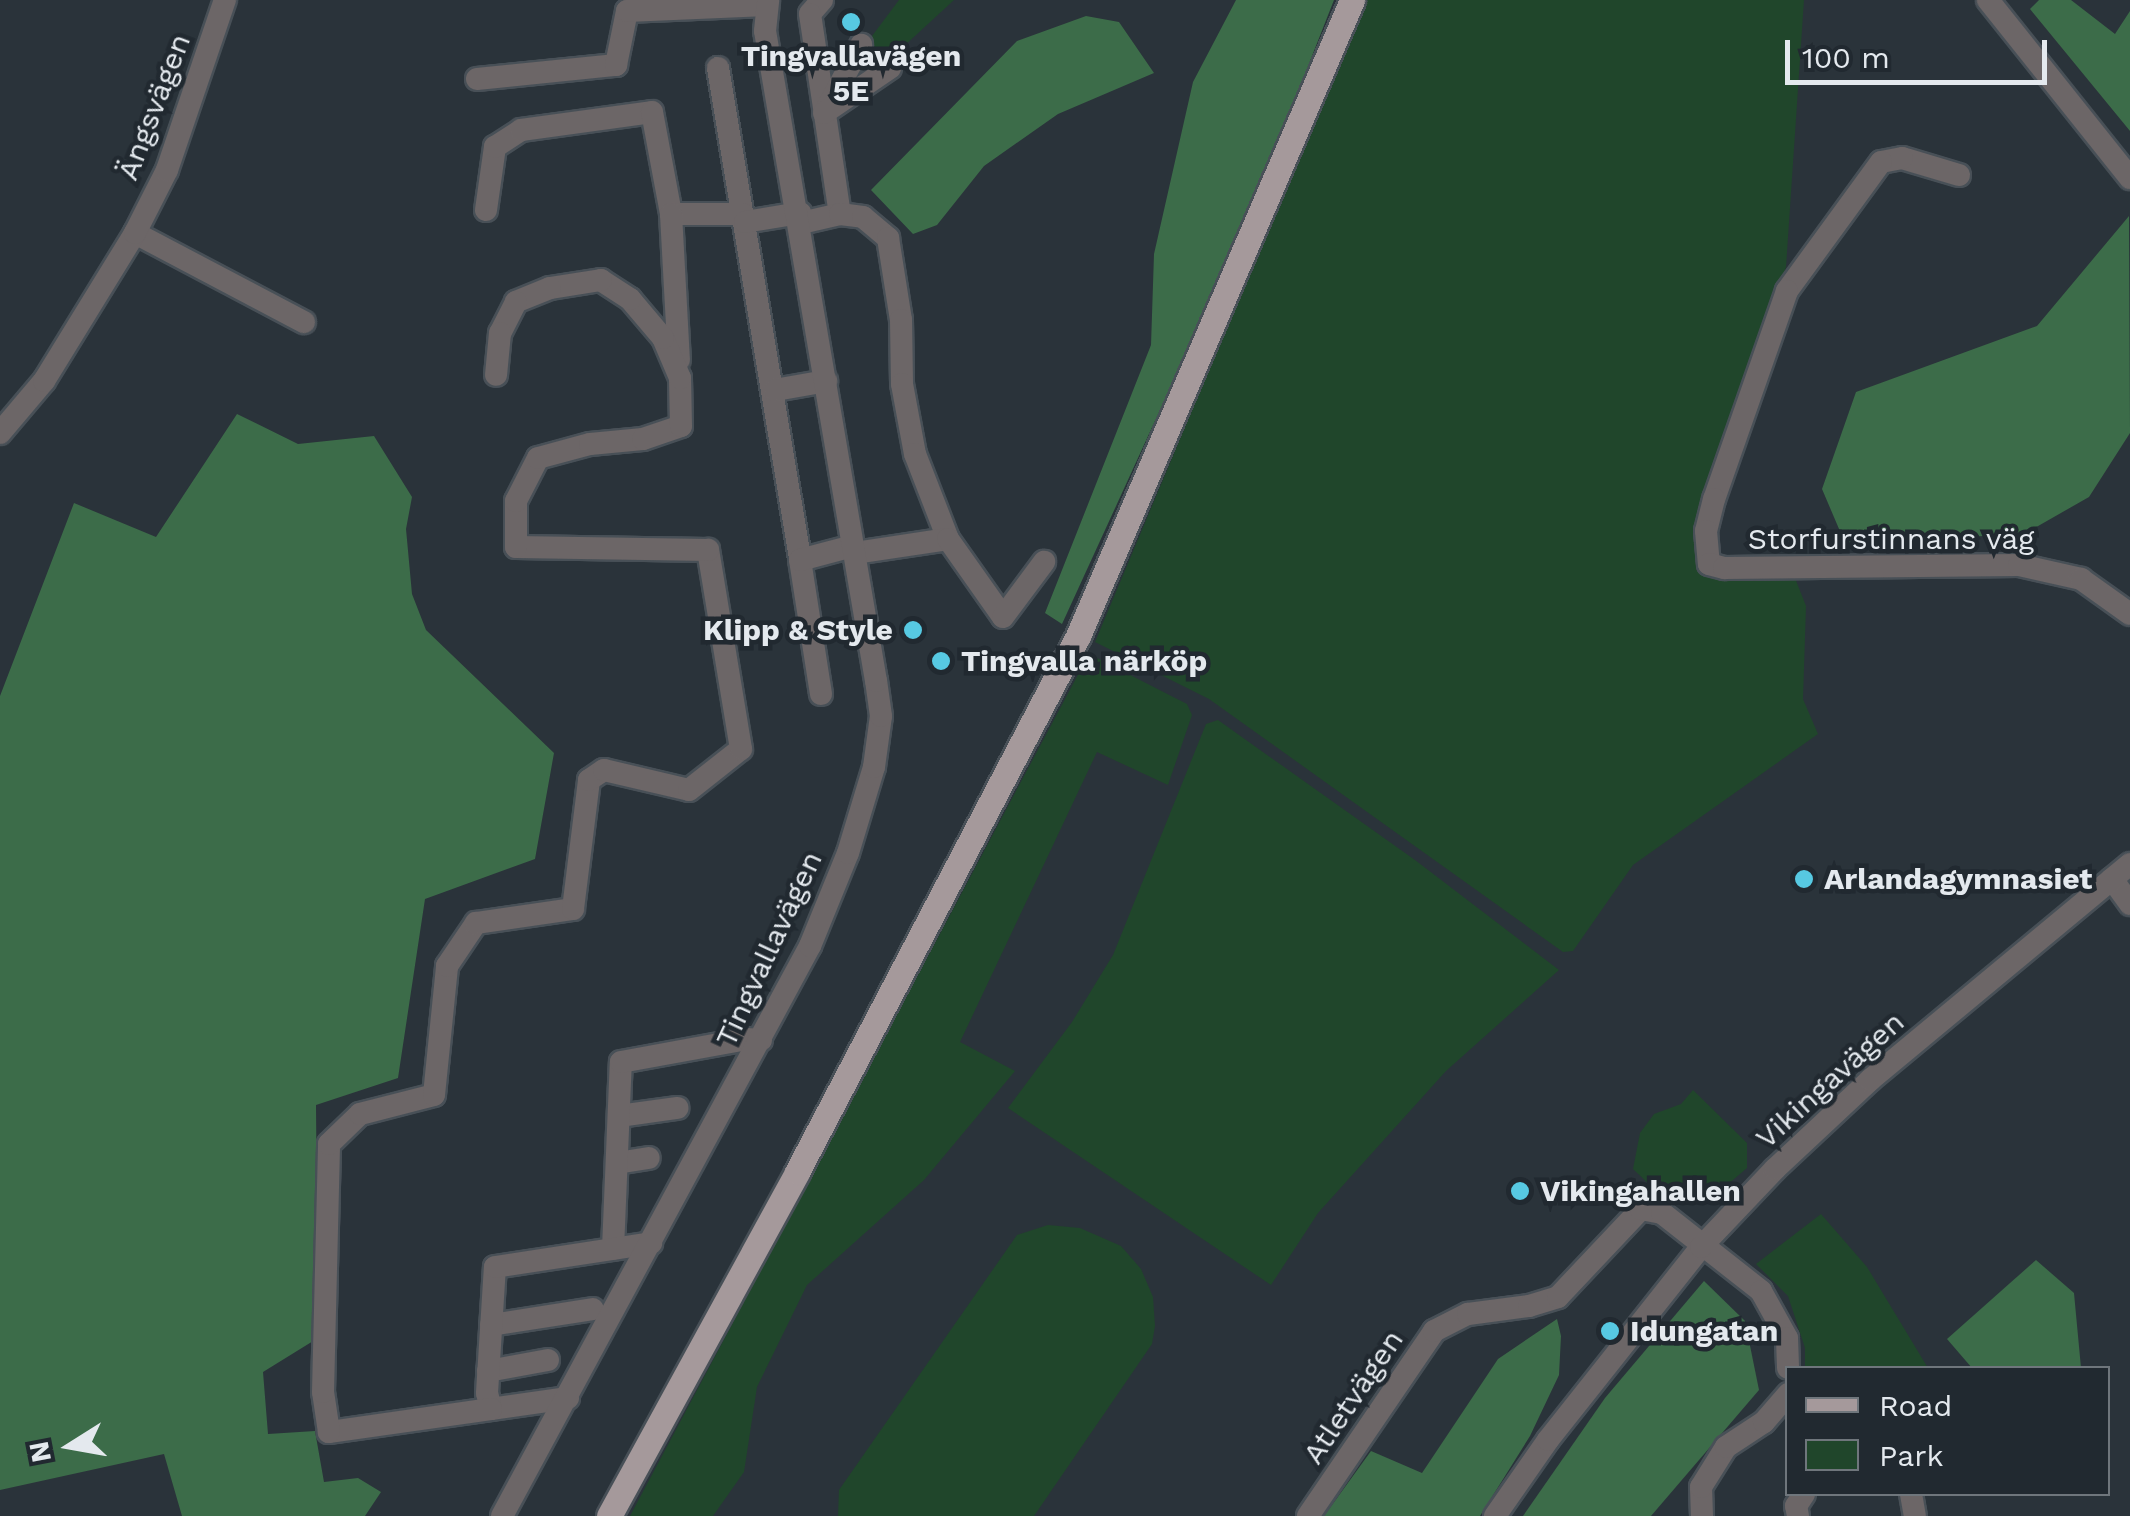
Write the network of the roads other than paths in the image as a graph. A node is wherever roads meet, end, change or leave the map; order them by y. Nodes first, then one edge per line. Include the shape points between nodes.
1 (225, 0) edge
2 (822, 0) edge
3 (1352, 0) edge
4 (1988, 0) edge
5 (768, 3) edge
6 (862, 45) dead end
7 (718, 68) dead end
8 (890, 68) dead end
9 (477, 79) dead end
10 (824, 113) junction
11 (1959, 175) dead end
12 (2130, 178) edge
13 (486, 210) dead end
14 (671, 214) junction
15 (840, 214) junction
16 (744, 218) junction
17 (800, 218) junction
18 (134, 233) junction
19 (304, 322) dead end
20 (496, 375) dead end
21 (680, 378) junction
22 (826, 380) junction
23 (775, 390) junction
24 (0, 433) edge
25 (948, 539) junction
26 (854, 550) junction
27 (800, 560) junction
28 (1044, 562) dead end
29 (2130, 614) edge
30 (821, 694) dead end
31 (2121, 871) edge
32 (2130, 904) edge
33 (761, 1040) junction
34 (677, 1108) dead end
35 (619, 1116) junction
36 (649, 1158) dead end
37 (617, 1163) junction
38 (651, 1244) junction
39 (1701, 1246) junction
40 (613, 1249) junction
41 (593, 1310) dead end
42 (491, 1325) junction
43 (548, 1360) dead end
44 (1788, 1366) edge
45 (488, 1371) junction
46 (568, 1398) junction
47 (1785, 1398) edge
48 (491, 1409) junction
49 (502, 1516) edge
50 (609, 1516) edge
51 (1308, 1516) edge
52 (1495, 1516) edge
53 (1702, 1516) edge

1 - 18 street, Ängsvägen via 167,170
2 - 10 street via 810,14
3 - 50 main road via 1078,636
4 - 12 street
5 - 9 street via 627,11 616,65
5 - 17 street, Tingvallavägen via 765,31
6 - 10 street
7 - 16 street
8 - 10 street
10 - 15 street
11 - 29 street, Storfurstinnans väg via 1902,158 1881,162 1788,291 1714,499 1706,554 1710,564 1724,568 2020,565 2081,579
13 - 14 street via 494,147 521,130 652,112
14 - 16 street
14 - 21 street
15 - 17 street
15 - 25 street via 864,217 888,238 915,454
16 - 17 street
16 - 23 street
17 - 22 street, Tingvallavägen
18 - 19 street
18 - 24 street, Ängsvägen via 44,381
20 - 21 street via 500,333 516,302 550,288 601,280 630,299 663,338
21 - 48 street via 682,426 538,458 516,502 516,547 708,550 741,749 688,790 604,770 589,780 572,909 476,922 447,966 434,1095 360,1114 330,1144 323,1392 329,1432
22 - 23 street
22 - 26 street, Tingvallavägen
23 - 27 street
25 - 26 street
25 - 28 street via 1003,617
26 - 27 street
26 - 33 street, Tingvallavägen via 880,716 874,768 835,888
27 - 30 street
31 - 32 street
31 - 39 street, Vikingavägen via 1870,1080
33 - 35 street via 622,1062
33 - 38 street, Tingvallavägen
34 - 35 street
35 - 37 street
36 - 37 street
37 - 40 street
38 - 40 street
38 - 46 street, Tingvallavägen
39 - 44 street via 1743,1275 1776,1310
39 - 51 street, Atletvägen via 1662,1213 1641,1209 1558,1297 1468,1314 1434,1332
39 - 52 street, Vikingavägen
40 - 42 street via 494,1268
41 - 42 street
42 - 45 street
43 - 45 street
45 - 48 street
46 - 48 street
46 - 49 street, Tingvallavägen
47 - 53 street via 1764,1422 1726,1447 1701,1487

